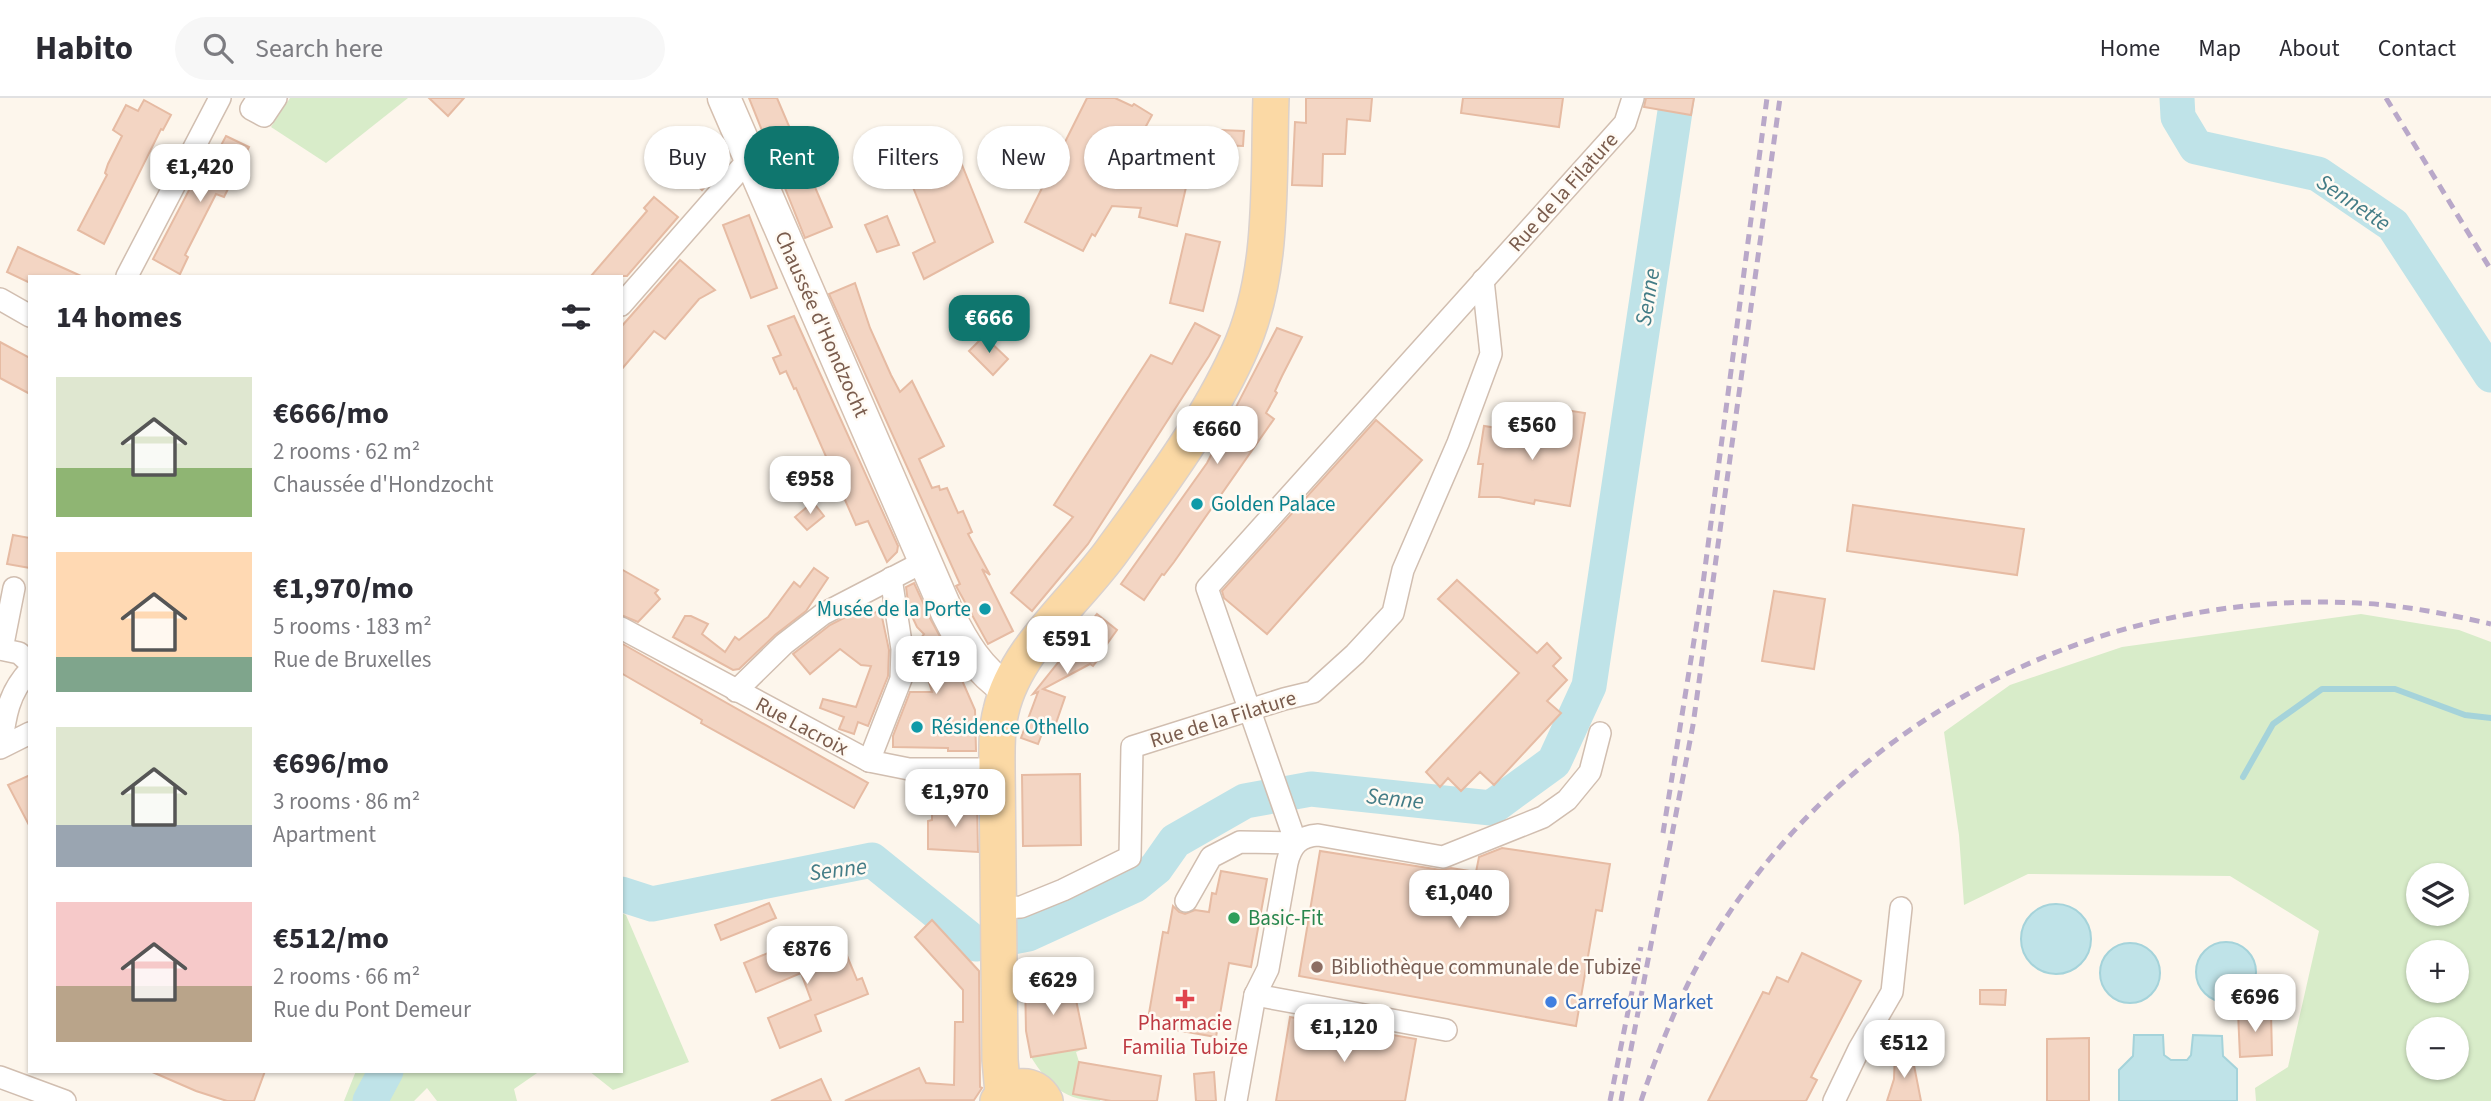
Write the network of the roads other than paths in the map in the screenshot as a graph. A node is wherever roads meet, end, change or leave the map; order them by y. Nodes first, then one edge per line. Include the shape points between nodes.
1 (220, 98) edge
2 (228, 98) edge
3 (276, 98) edge
4 (724, 98) edge
5 (1271, 98) edge
6 (1633, 98) edge
7 (254, 104) edge
8 (744, 147) edge
9 (744, 165) edge
10 (763, 189) edge
11 (128, 275) edge
12 (1483, 280) junction
13 (0, 299) edge
14 (623, 303) edge
15 (28, 315) edge
16 (925, 561) junction
17 (891, 578) junction
18 (14, 589) dead end
19 (623, 629) edge
20 (1, 649) edge
21 (28, 661) edge
22 (28, 672) edge
23 (1008, 690) junction
24 (736, 691) junction
25 (1251, 709) junction
26 (1600, 733) dead end
27 (28, 734) edge
28 (0, 747) edge
29 (869, 761) junction
30 (997, 769) junction
31 (1296, 843) junction
32 (1186, 901) dead end
33 (1900, 908) dead end
34 (998, 913) junction
35 (1255, 995) junction
36 (1446, 1030) dead end
37 (0, 1077) edge
38 (1020, 1097) edge
39 (65, 1101) edge
40 (1236, 1101) edge
41 (1834, 1101) edge

1 - 11 street
2 - 7 street
3 - 7 street via 264,116
4 - 8 main road, Chaussée d'Hondzocht
5 - 23 main road via 1264,268 1239,352 1176,460 1111,553 1018,668
6 - 12 street, Rue de la Filature via 1626,123
9 - 14 street
10 - 16 main road, Chaussée d'Hondzocht
12 - 25 street, Rue de la Filature via 1491,354 1403,570 1393,613 1313,692
12 - 25 street, Rue de la Filature via 1207,588
13 - 15 street
16 - 17 street
16 - 23 main road, Chaussée d'Hondzocht via 962,642 978,664
17 - 24 street via 823,614
17 - 29 street via 902,649 901,679
18 - 20 street
19 - 24 street, Rue Lacroix
20 - 21 street via 19,653
22 - 28 street via 17,682 5,713
23 - 30 main road via 998,730
24 - 29 street, Rue Lacroix
25 - 31 street
25 - 34 street, Rue de la Filature via 1132,747 1130,857 1063,890
26 - 31 street via 1590,772 1567,800 1543,817 1443,857 1318,835
27 - 28 street
29 - 30 street, Rue Lacroix via 909,769
30 - 34 main road
31 - 32 street via 1240,842 1211,857
31 - 35 street via 1287,863 1268,969
33 - 41 street via 1892,992
34 - 38 main road via 1001,1022
35 - 36 street
35 - 40 street
37 - 39 street

